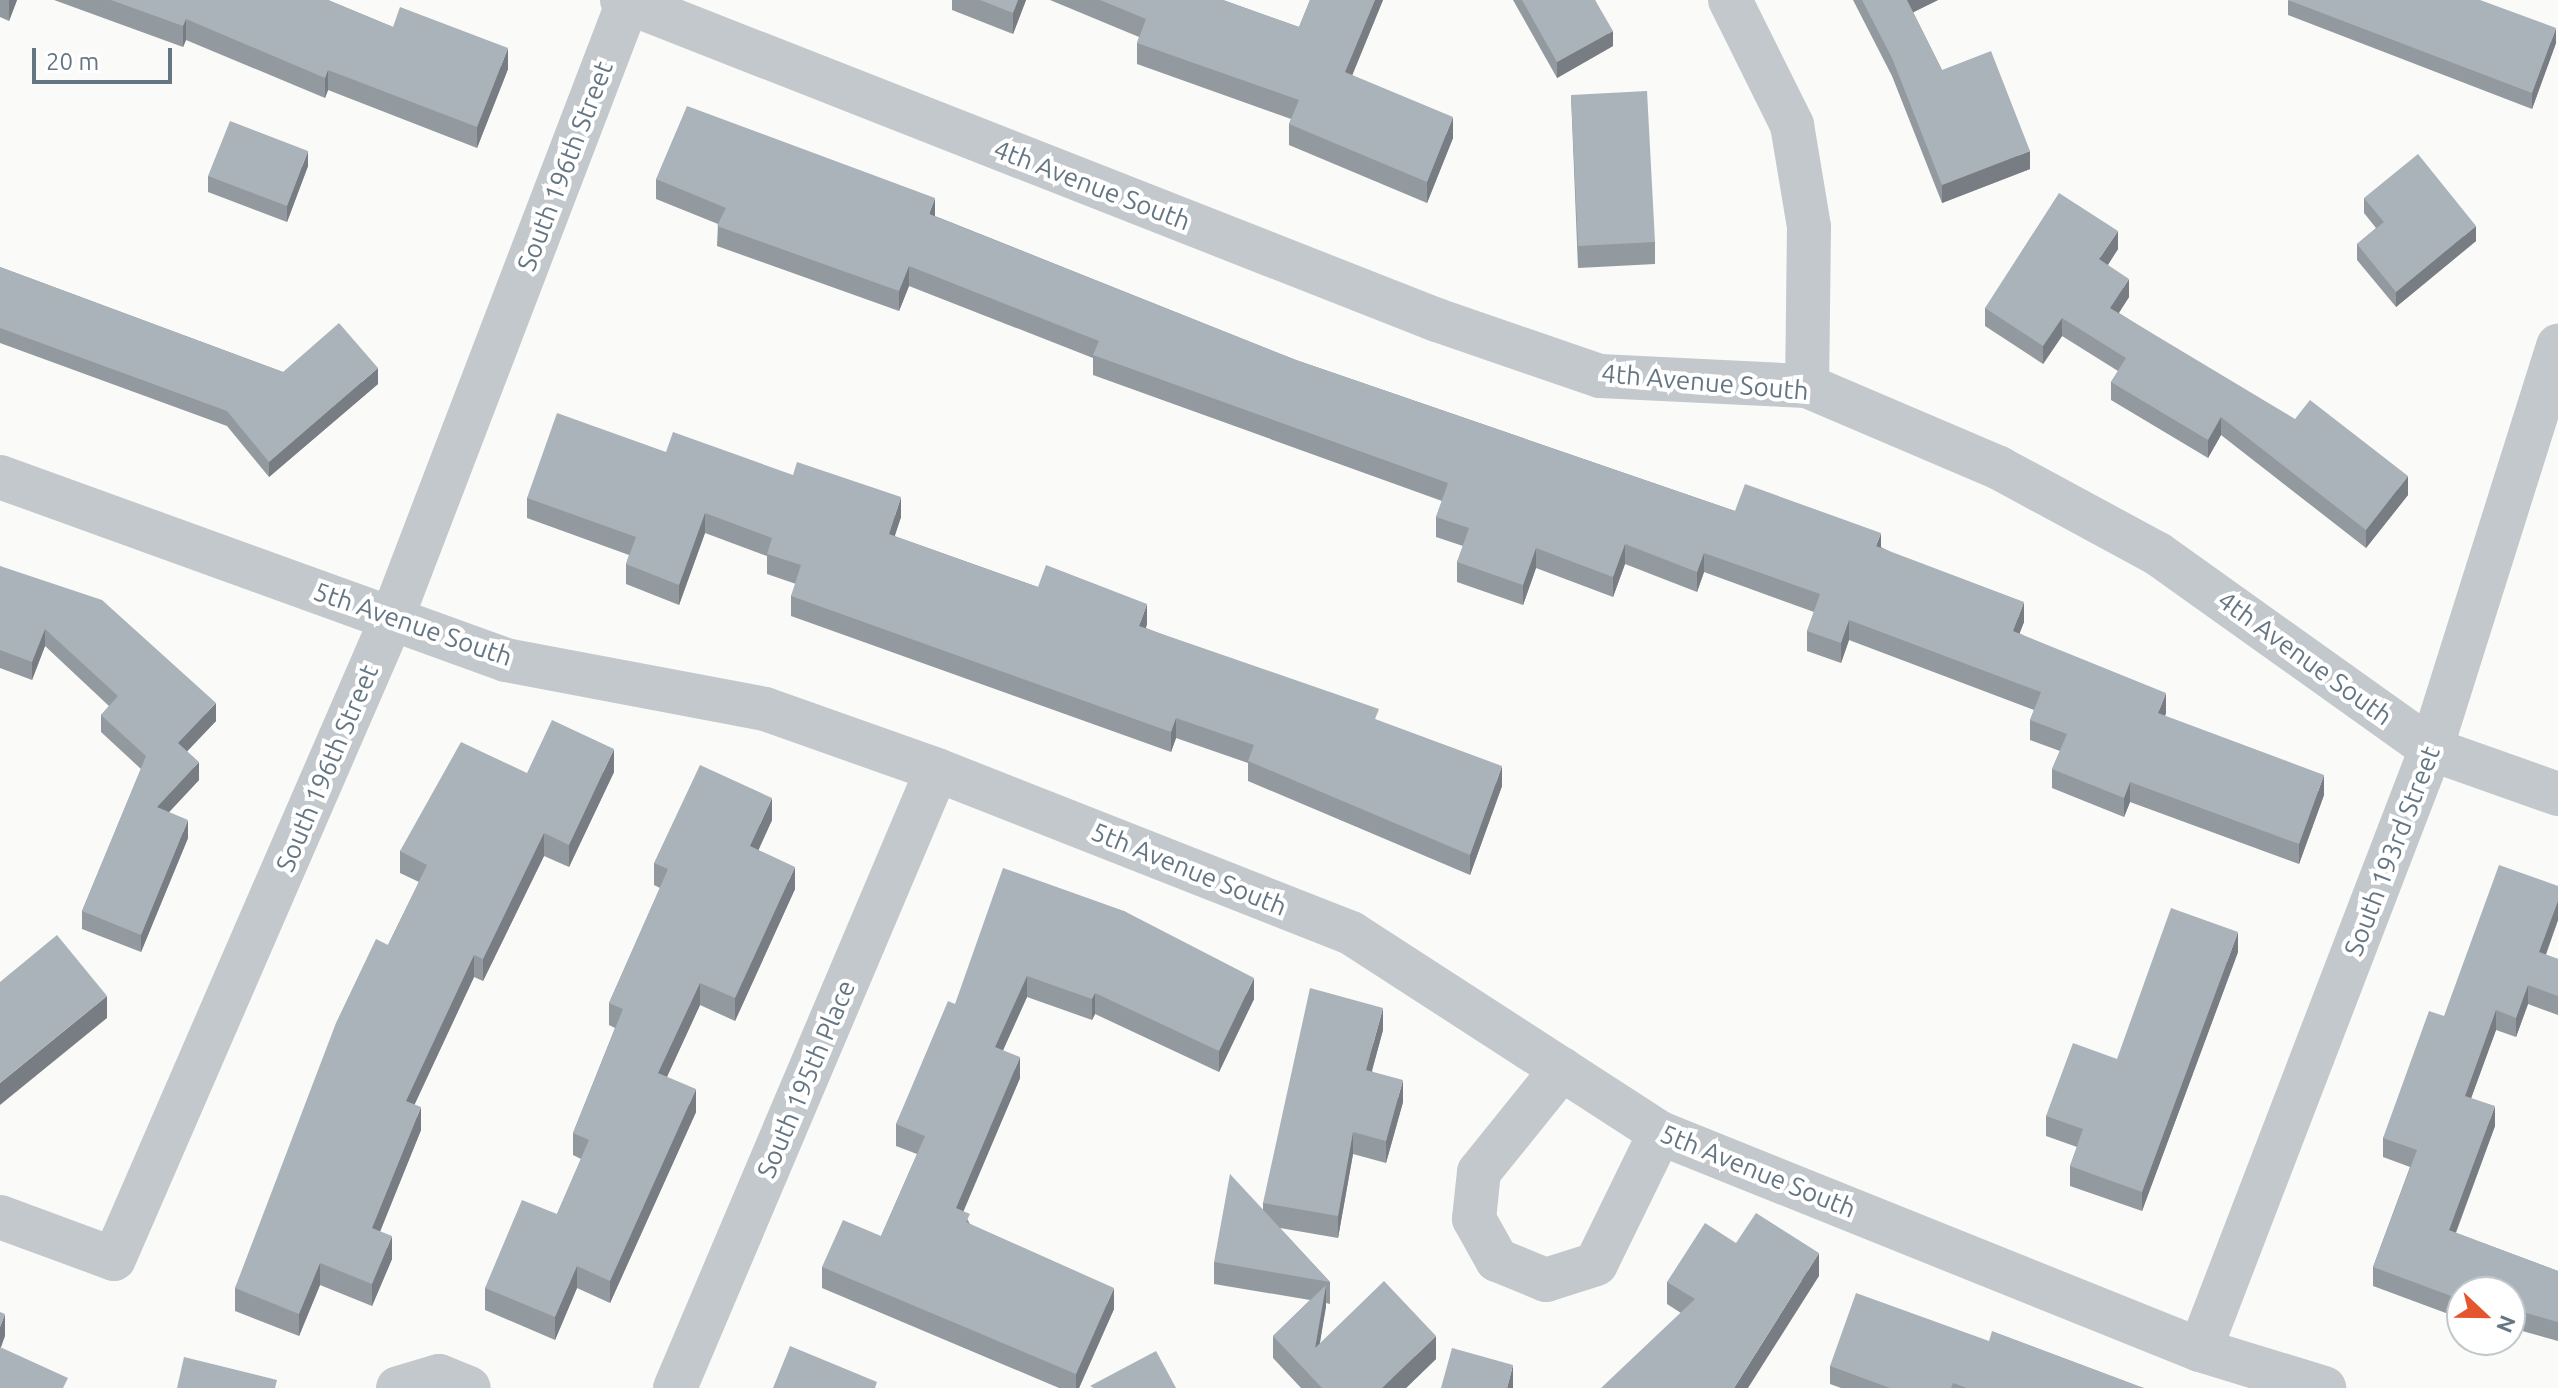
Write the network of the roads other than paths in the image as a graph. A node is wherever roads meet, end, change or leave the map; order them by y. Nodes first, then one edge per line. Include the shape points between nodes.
1 (1730, 0) edge
2 (625, 1) edge
3 (2558, 345) edge
4 (1807, 386) junction
5 (0, 477) edge
6 (392, 618) junction
7 (2431, 749) junction
8 (937, 770) junction
9 (2558, 794) edge
10 (1562, 1069) junction
11 (1660, 1133) junction
12 (0, 1217) edge
13 (2200, 1350) junction
14 (398, 1388) edge
15 (469, 1388) edge
16 (675, 1388) edge
17 (2324, 1388) edge

1 - 4 street via 1792,125 1809,227
2 - 4 street, 4th Avenue South via 1437,320 1600,376
2 - 6 street, South 196th Street
3 - 7 street, South 193rd Street
4 - 7 street, 4th Avenue South via 1999,468 2158,554
5 - 6 street, 5th Avenue South
6 - 8 street, 5th Avenue South via 506,660 765,709
6 - 12 street, South 196th Street via 114,1259
7 - 9 street, 4th Avenue South
7 - 13 street, South 193rd Street
8 - 10 street, 5th Avenue South via 1351,933
8 - 16 street, South 195th Place
10 - 11 street, 5th Avenue South
10 - 11 street via 1479,1172 1474,1219 1497,1260 1546,1280 1596,1264
11 - 13 street, 5th Avenue South
13 - 17 street, 5th Avenue South
14 - 15 street via 439,1376

